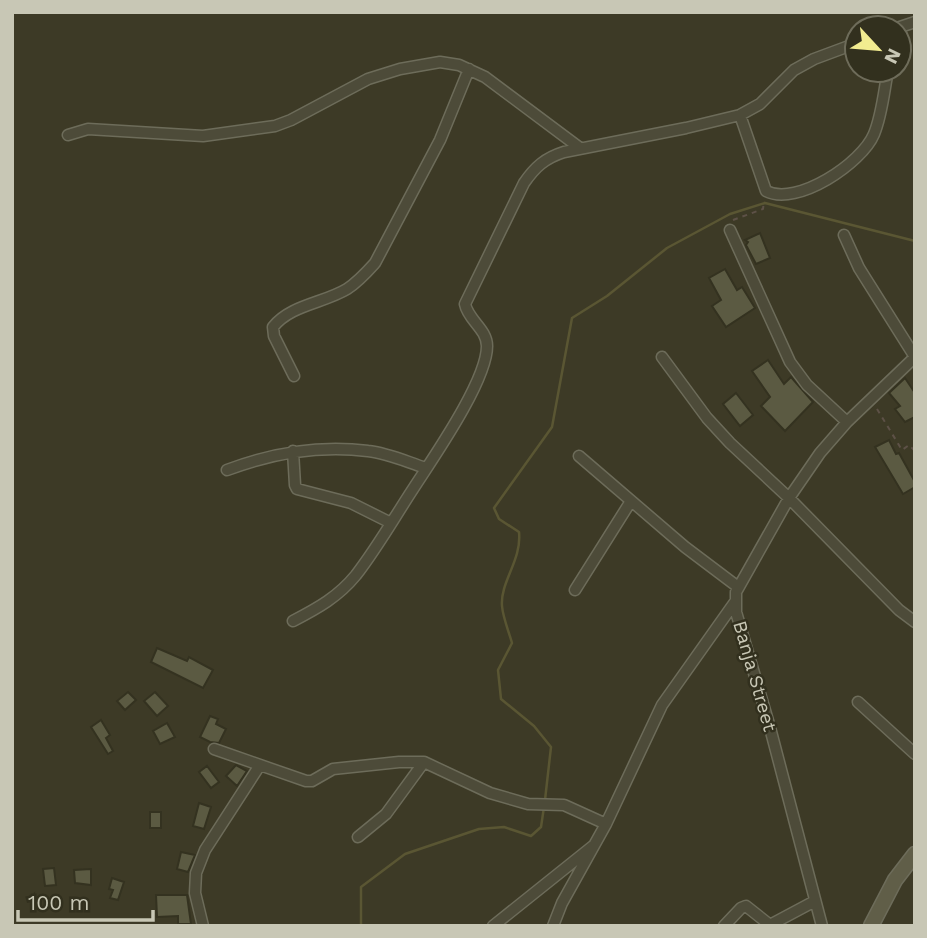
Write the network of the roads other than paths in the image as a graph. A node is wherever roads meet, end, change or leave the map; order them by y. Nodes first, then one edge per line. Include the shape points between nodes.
1 (843, 48) edge
2 (469, 69) junction
3 (885, 84) edge
4 (740, 115) junction
5 (68, 135) dead end
6 (580, 148) junction
7 (730, 230) road end
8 (844, 235) dead end
9 (662, 357) dead end
10 (915, 357) edge
11 (294, 376) dead end
12 (847, 422) junction
13 (293, 451) junction
14 (579, 456) dead end
15 (426, 468) junction
16 (227, 470) dead end
17 (789, 498) junction
18 (632, 502) junction
19 (391, 523) junction
20 (738, 587) junction
21 (575, 590) dead end
22 (735, 602) junction
23 (293, 621) dead end
24 (915, 622) edge
25 (858, 702) dead end
26 (214, 749) dead end
27 (915, 754) edge
28 (424, 762) junction
29 (260, 765) junction
30 (606, 824) junction
31 (358, 836) dead end
32 (596, 844) junction
33 (915, 854) edge
34 (815, 901) junction
35 (203, 926) edge
36 (493, 926) edge
37 (553, 926) edge
38 (724, 926) edge
39 (822, 926) edge
40 (872, 926) edge

1 - 4 street via 794,70 760,104
2 - 5 street via 440,62 386,73 291,120 256,130 203,135 88,129
2 - 6 street
2 - 11 street via 440,141 375,263 345,290 296,310 273,327
3 - 4 street via 871,140 840,173 801,190 766,191
4 - 6 street
6 - 15 street via 553,155 535,168 468,297 466,310 483,332 486,355 481,375
7 - 12 street via 790,362 807,385
8 - 10 street via 859,268
9 - 17 street via 707,418
10 - 12 street, Banja Street
12 - 17 street, Banja Street
13 - 15 street via 369,451
13 - 16 street
13 - 19 street via 297,489 351,503
14 - 18 street
15 - 19 street
17 - 20 street, Banja Street
17 - 24 street
18 - 20 street
18 - 21 street
19 - 23 street via 343,591
20 - 22 street, Banja Street
22 - 30 street via 662,705
22 - 34 street, Banja Street
25 - 27 street
26 - 29 street
28 - 29 street via 333,769 306,781
28 - 30 street via 490,793 528,804 564,805
28 - 31 street via 386,814
29 - 35 street via 205,850 196,873 195,893
30 - 32 street
32 - 36 street
32 - 37 street
33 - 40 main road via 895,880
34 - 38 street via 770,925 746,906
34 - 39 street, Banja Street

